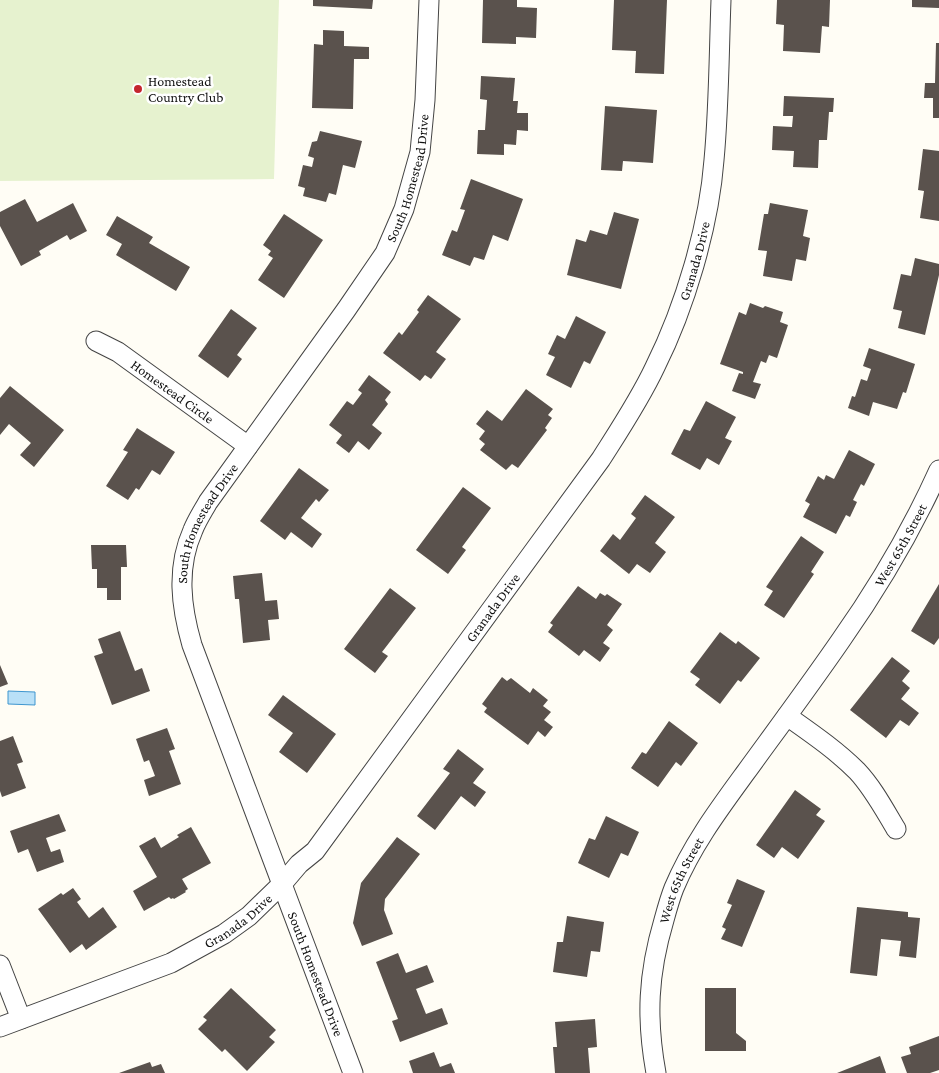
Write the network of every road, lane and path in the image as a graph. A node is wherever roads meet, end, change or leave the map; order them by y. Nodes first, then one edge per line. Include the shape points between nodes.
1 (429, 0) edge
2 (721, 0) edge
3 (96, 341) dead end
4 (248, 446) junction
5 (939, 470) edge
6 (787, 716) junction
7 (896, 829) dead end
8 (282, 884) junction
9 (0, 965) edge
10 (21, 1019) junction
11 (0, 1027) edge
12 (353, 1073) edge
13 (656, 1073) edge

1 - 4 street, South Homestead Drive via 420,152 404,209 385,253
2 - 8 street, Granada Drive via 714,161 706,213 680,309 656,366 595,467 315,851
3 - 4 street, Homestead Circle via 118,352
4 - 8 street, South Homestead Drive via 208,502 193,530 182,571 182,598 192,645
5 - 6 street, West 65th Street via 880,582
6 - 7 street via 858,772
6 - 13 street, West 65th Street via 697,841 674,888 655,950 650,980 650,1045
8 - 10 street, Granada Drive via 243,921 171,963
8 - 12 street, South Homestead Drive
9 - 10 street
10 - 11 street, Granada Drive

